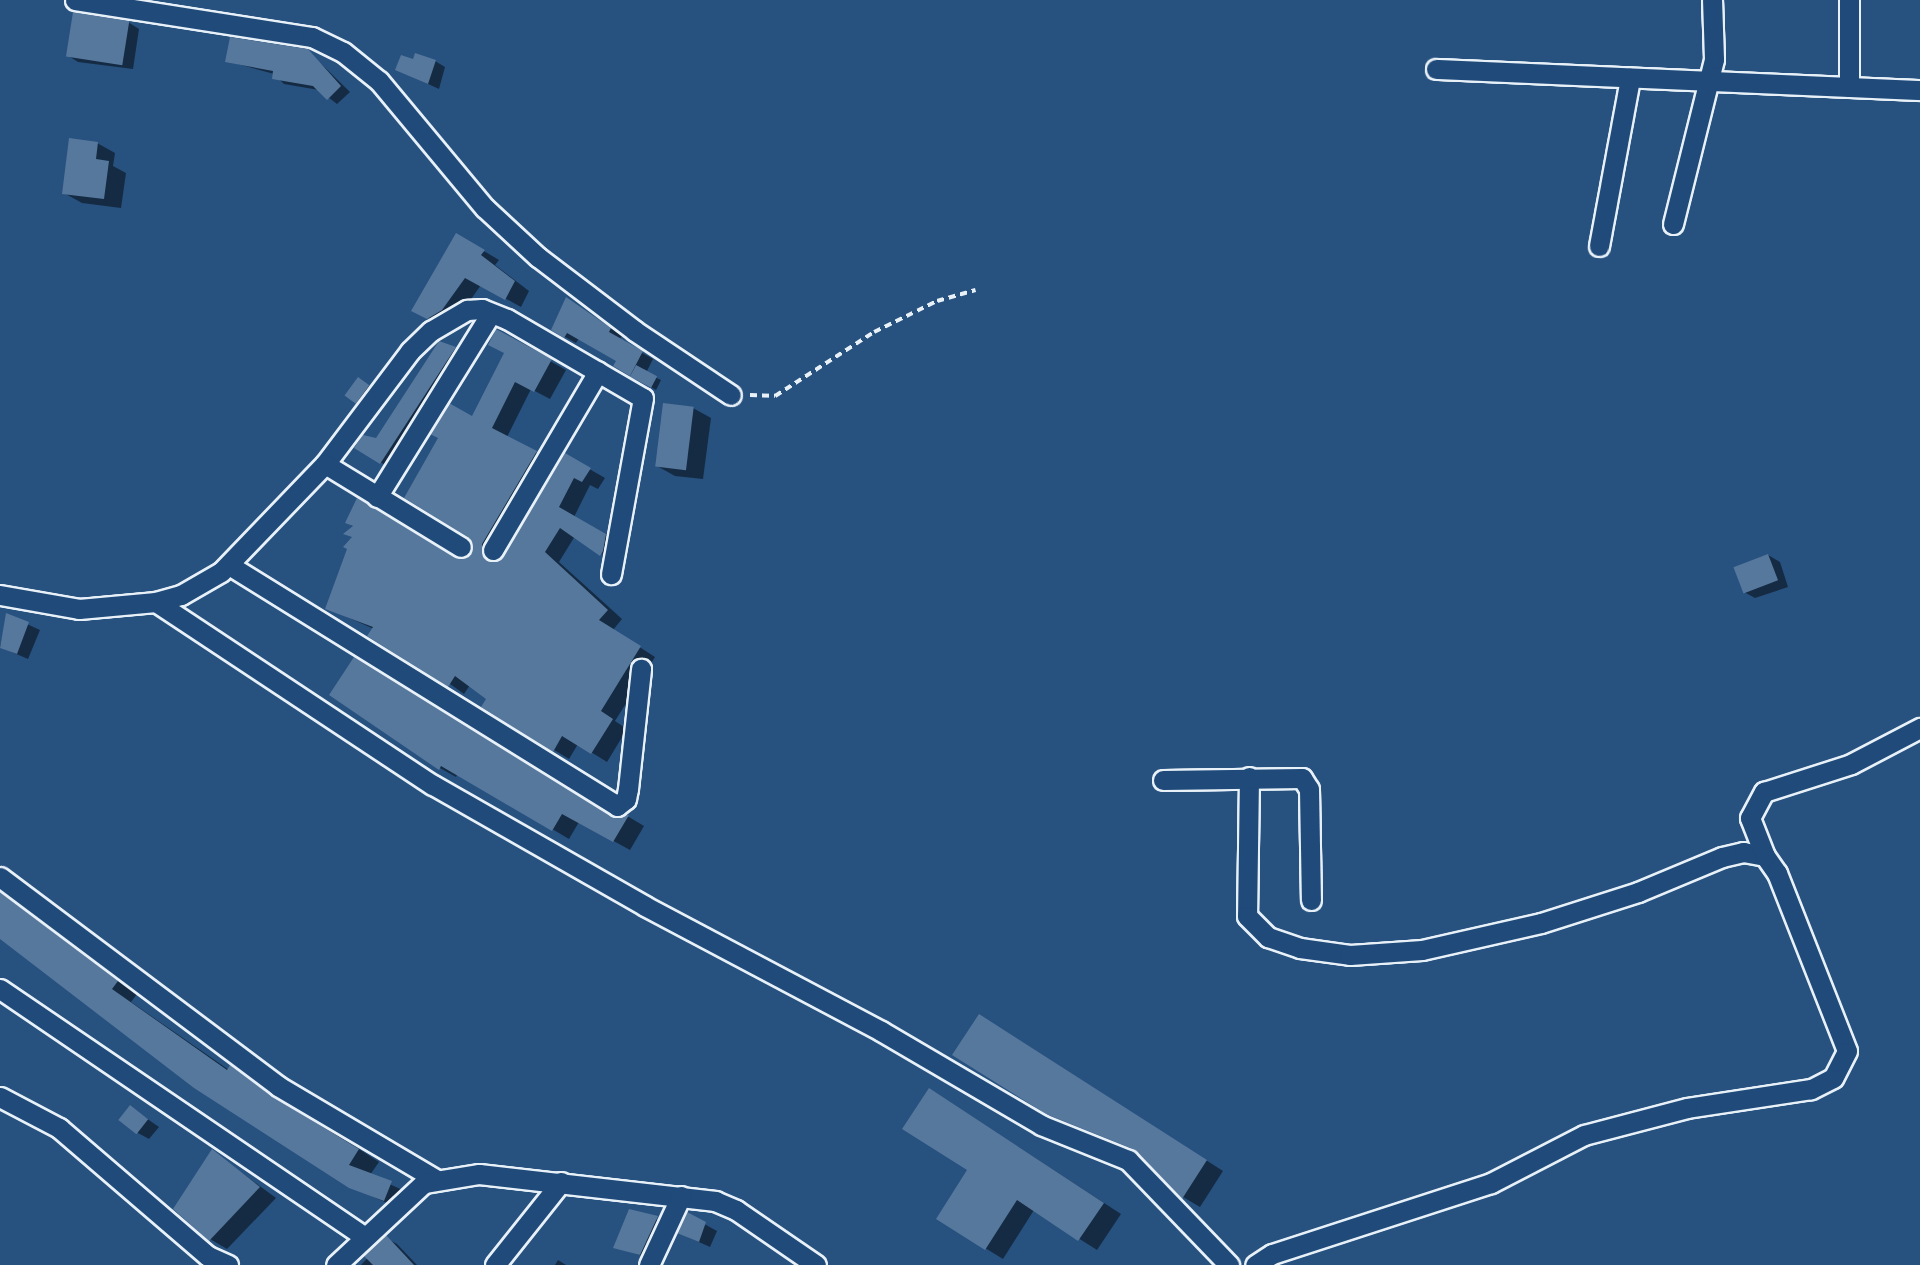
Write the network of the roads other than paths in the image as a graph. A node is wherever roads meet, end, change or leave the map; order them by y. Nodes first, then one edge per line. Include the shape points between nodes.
1 (75, 0) edge
2 (1712, 0) edge
3 (1849, 0) edge
4 (1436, 69) dead end
5 (1630, 78) junction
6 (1706, 81) junction
7 (1849, 87) junction
8 (1920, 90) edge
9 (1674, 224) dead end
10 (1599, 246) dead end
11 (491, 313) junction
12 (598, 372) junction
13 (731, 395) road end
14 (325, 464) junction
15 (377, 497) junction
16 (461, 547) dead end
17 (493, 550) dead end
18 (229, 565) junction
19 (611, 574) dead end
20 (2, 601) edge
21 (156, 602) junction
22 (641, 669) dead end
23 (1920, 727) edge
24 (1249, 777) junction
25 (1163, 780) dead end
26 (1765, 856) junction
27 (0, 877) edge
28 (1311, 900) dead end
29 (0, 989) edge
30 (0, 1097) edge
31 (435, 1179) junction
32 (561, 1182) junction
33 (681, 1196) junction
34 (365, 1237) junction
35 (228, 1265) edge
36 (336, 1265) edge
37 (495, 1265) edge
38 (649, 1265) edge
39 (816, 1265) edge
40 (1229, 1265) edge
41 (1255, 1265) edge

1 - 13 street via 312,37 343,52 379,81 485,208 538,257 635,331
2 - 6 street via 1714,59
3 - 7 street
4 - 5 street
5 - 6 street
5 - 10 street
6 - 7 street
6 - 9 street
7 - 8 street
11 - 12 street
11 - 14 street via 467,310 431,331 410,351
11 - 15 street
12 - 17 street
12 - 19 street via 643,398
14 - 15 street
14 - 18 street
15 - 16 street
18 - 21 street via 181,595
18 - 22 street via 617,806 626,799 628,789
20 - 21 street via 79,610
21 - 40 street via 433,785 645,906 881,1031 1041,1125 1128,1160
23 - 26 street via 1851,764 1764,792 1750,818
24 - 25 street
24 - 26 street via 1247,916 1268,937 1310,949 1350,955 1422,950 1541,923 1638,892 1722,857 1743,852
24 - 28 street via 1296,775 1306,782
26 - 41 street via 1777,873 1844,1038 1847,1051 1833,1079 1811,1089 1687,1108 1584,1135 1491,1183 1272,1254
27 - 31 street via 278,1086
29 - 34 street
30 - 35 street via 59,1128 208,1256
31 - 32 street via 493,1174
31 - 34 street via 424,1183
32 - 33 street
32 - 37 street
33 - 38 street
33 - 39 street via 715,1201 736,1210
34 - 36 street

